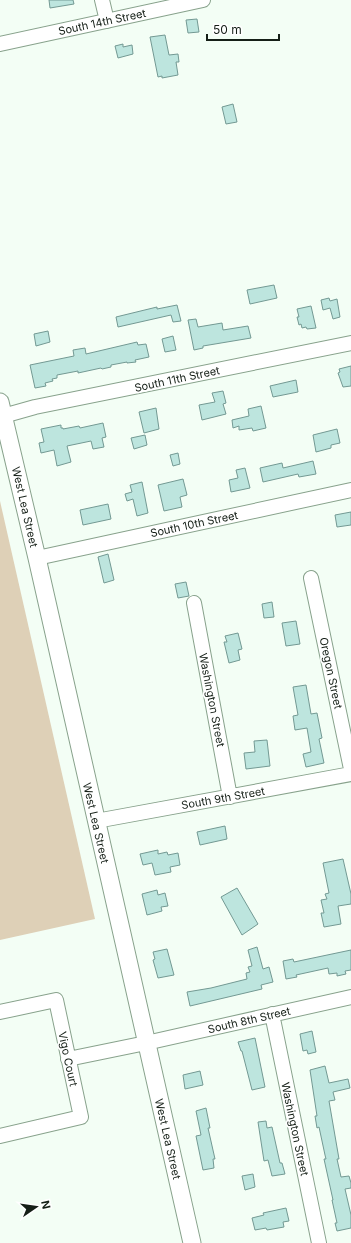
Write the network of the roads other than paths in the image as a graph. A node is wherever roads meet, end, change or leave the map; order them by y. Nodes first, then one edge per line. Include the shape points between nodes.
1 (102, 0) edge
2 (203, 0) edge
3 (107, 21) junction
4 (0, 44) edge
5 (351, 343) edge
6 (2, 409) edge
7 (351, 490) edge
8 (37, 558) junction
9 (311, 578) dead end
10 (194, 604) dead end
11 (351, 769) edge
12 (351, 774) edge
13 (230, 797) junction
14 (96, 821) junction
15 (351, 997) edge
16 (0, 1012) edge
17 (272, 1014) junction
18 (146, 1043) junction
19 (68, 1059) junction
20 (0, 1136) edge
21 (192, 1243) edge
22 (319, 1243) edge

1 - 3 street
2 - 3 street, South 14th Street
3 - 4 street, South 14th Street
5 - 6 street, South 11th Street via 35,407
6 - 8 main road, West Lea Street
7 - 8 street, South 10th Street
8 - 14 main road, West Lea Street
9 - 11 street, Oregon Street
10 - 13 street, Washington Street
12 - 13 street, South 9th Street
13 - 14 street, South 9th Street
14 - 18 main road, West Lea Street
15 - 17 street, South 8th Street
16 - 19 street, Vigo Court via 56,1000
17 - 18 street, South 8th Street
17 - 22 street, Washington Street
18 - 19 street, South 8th Street
18 - 21 main road, West Lea Street
19 - 20 street, Vigo Court via 81,1118

